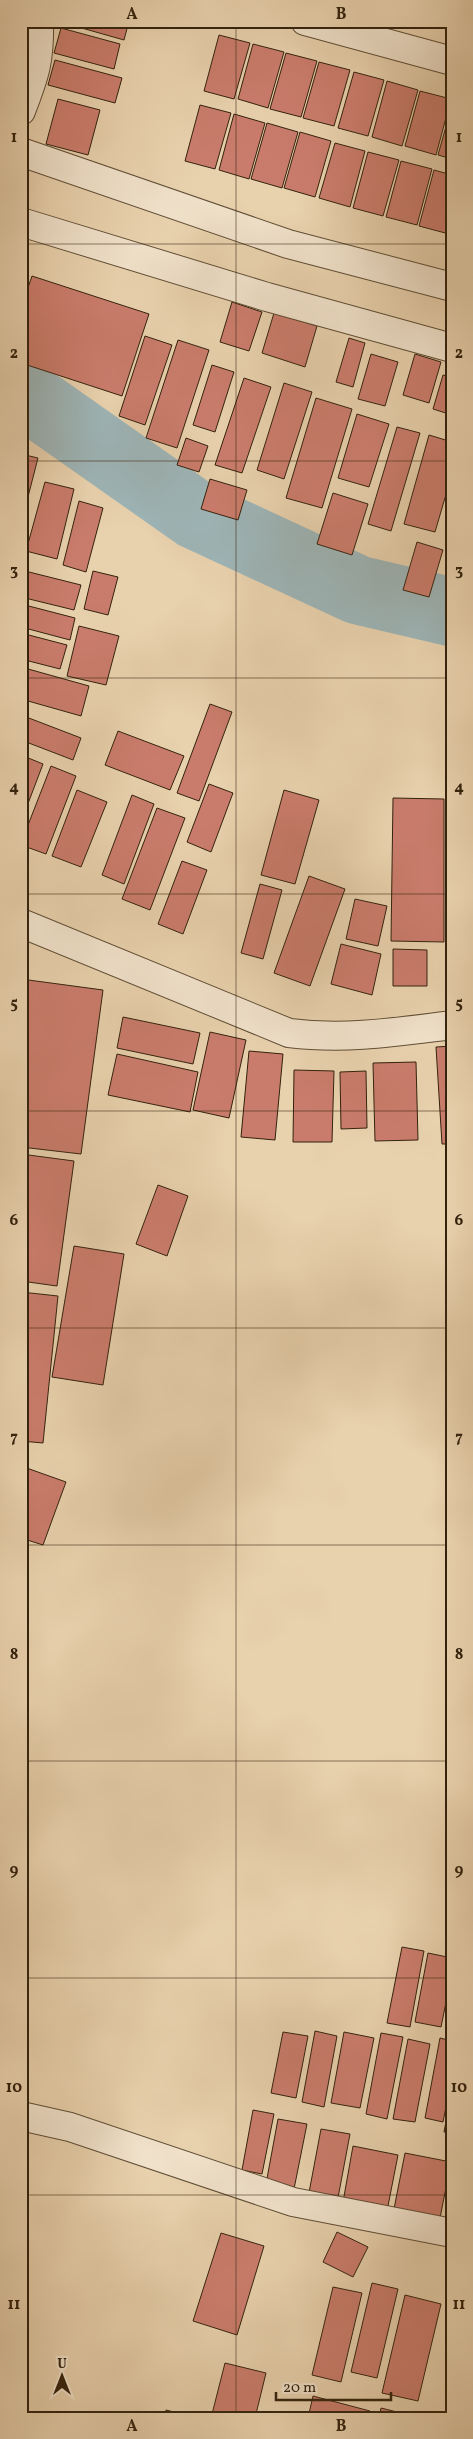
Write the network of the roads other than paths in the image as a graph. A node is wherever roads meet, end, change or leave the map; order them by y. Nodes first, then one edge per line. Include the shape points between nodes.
1 (39, 21) edge
2 (305, 21) edge
3 (452, 61) edge
4 (21, 110) edge
5 (21, 152) edge
6 (21, 222) edge
7 (452, 288) edge
8 (452, 348) edge
9 (21, 923) edge
10 (452, 1025) edge
11 (21, 2116) edge
12 (452, 2233) edge

1 - 4 street via 40,50 36,71
2 - 3 street
5 - 7 street via 288,244
6 - 8 street via 267,297
9 - 10 street via 289,1033 326,1037
11 - 12 street via 70,2127 293,2202

